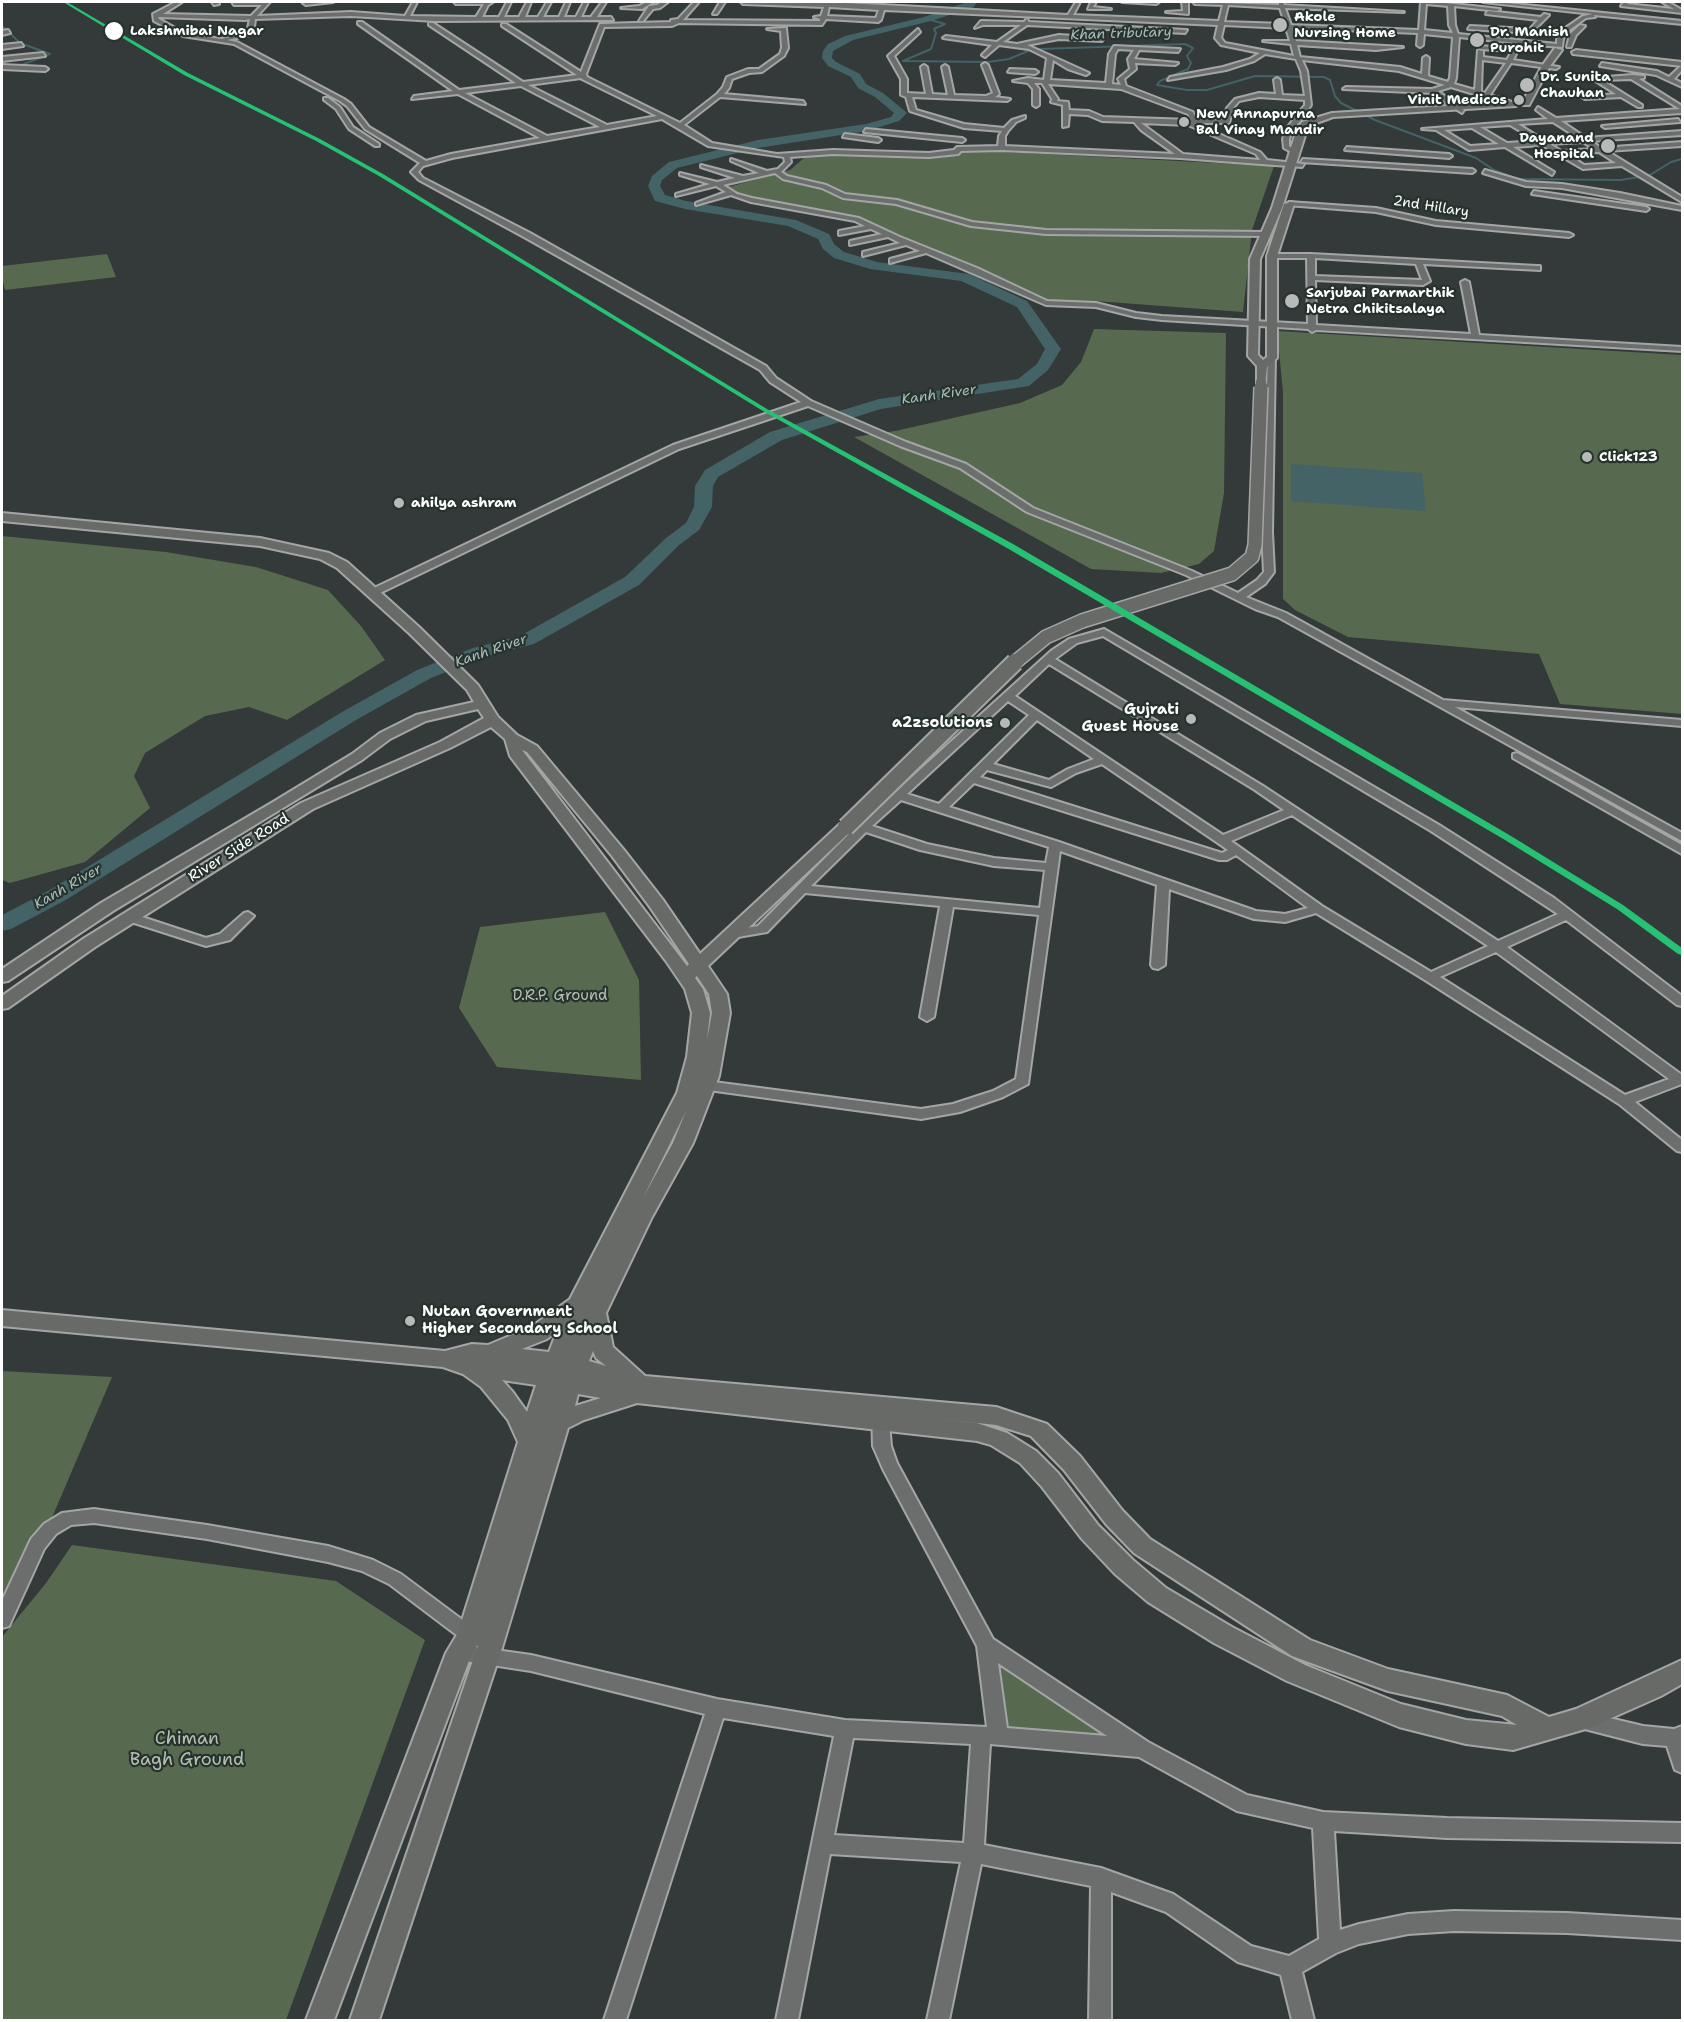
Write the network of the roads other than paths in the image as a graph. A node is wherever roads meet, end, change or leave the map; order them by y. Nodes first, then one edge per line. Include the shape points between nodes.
1 (179, 2) edge
2 (235, 2) edge
3 (268, 2) edge
4 (306, 2) edge
5 (330, 2) edge
6 (415, 2) edge
7 (456, 2) edge
8 (470, 2) edge
9 (509, 2) edge
10 (529, 2) edge
11 (549, 2) edge
12 (568, 2) edge
13 (586, 2) edge
14 (604, 2) edge
15 (665, 2) edge
16 (696, 2) edge
17 (722, 2) edge
18 (743, 2) edge
19 (770, 2) edge
20 (786, 2) edge
21 (921, 2) edge
22 (1078, 2) edge
23 (1093, 2) edge
24 (1125, 2) edge
25 (1137, 2) edge
26 (1156, 2) edge
27 (1185, 2) edge
28 (1195, 2) edge
29 (1201, 2) edge
30 (1225, 2) edge
31 (1334, 2) edge
32 (1372, 2) edge
33 (1401, 2) edge
34 (1425, 2) edge
35 (1486, 2) edge
36 (1540, 2) edge
37 (1626, 2) edge
38 (1665, 2) edge
39 (799, 3) edge
40 (843, 3) edge
41 (1254, 3) edge
42 (1282, 3) edge
43 (827, 4) junction
44 (630, 5) edge
45 (640, 5) edge
46 (650, 5) edge
47 (882, 7) junction
48 (1451, 7) junction
49 (917, 8) junction
50 (1052, 8) dead end
51 (1337, 8) junction
52 (1506, 8) edge
53 (1551, 8) junction
54 (1650, 8) junction
55 (221, 9) dead end
56 (261, 9) junction
57 (280, 9) dead end
58 (767, 9) dead end
59 (1111, 9) dead end
60 (191, 10) dead end
61 (797, 10) dead end
62 (1571, 10) junction
63 (1369, 11) junction
64 (1165, 12) dead end
65 (1253, 12) dead end
66 (1401, 12) junction
67 (686, 13) junction
68 (696, 13) dead end
69 (706, 13) dead end
70 (715, 13) junction
71 (726, 13) dead end
72 (327, 14) junction
73 (155, 15) junction
74 (301, 15) junction
75 (320, 15) junction
76 (1050, 15) junction
77 (1594, 15) junction
78 (277, 16) junction
79 (407, 16) junction
80 (764, 16) dead end
81 (990, 16) dead end
82 (1070, 16) junction
83 (824, 17) junction
84 (1544, 17) junction
85 (1642, 17) junction
86 (419, 18) junction
87 (435, 19) junction
88 (458, 19) junction
89 (478, 19) junction
90 (561, 19) junction
91 (578, 19) junction
92 (593, 19) junction
93 (1029, 19) junction
94 (1133, 19) junction
95 (253, 20) junction
96 (521, 20) junction
97 (539, 20) junction
98 (641, 20) junction
99 (678, 21) junction
100 (502, 22) junction
101 (607, 22) junction
102 (1195, 22) junction
103 (1683, 22) edge
104 (315, 23) junction
105 (327, 23) dead end
106 (350, 23) dead end
107 (360, 23) junction
108 (371, 23) dead end
109 (1061, 23) junction
110 (1289, 23) junction
111 (382, 24) dead end
112 (414, 24) junction
113 (1254, 24) junction
114 (663, 25) junction
115 (1269, 25) junction
116 (977, 27) dead end
117 (1453, 27) junction
118 (1219, 28) junction
119 (1335, 28) junction
120 (1372, 30) junction
121 (1509, 30) junction
122 (918, 31) dead end
123 (1196, 31) dead end
124 (1207, 32) dead end
125 (1402, 32) junction
126 (1423, 33) junction
127 (1456, 35) junction
128 (1059, 37) junction
129 (1481, 37) junction
130 (946, 38) dead end
131 (1102, 39) dead end
132 (1507, 40) junction
133 (216, 41) junction
134 (1266, 41) junction
135 (1520, 41) junction
136 (999, 42) junction
137 (226, 43) junction
138 (1294, 43) junction
139 (21, 45) dead end
140 (1420, 45) dead end
141 (2, 47) edge
142 (1018, 47) junction
143 (1400, 47) junction
144 (1480, 47) junction
145 (1376, 48) junction
146 (32, 49) dead end
147 (1137, 49) junction
148 (1566, 49) junction
149 (1178, 50) dead end
150 (1297, 50) junction
151 (1515, 50) junction
152 (2, 51) edge
153 (1263, 53) junction
154 (43, 55) dead end
155 (985, 55) dead end
156 (1050, 57) junction
157 (1298, 58) junction
158 (1426, 58) dead end
159 (1480, 58) junction
160 (2, 59) edge
161 (1132, 61) junction
162 (1509, 62) junction
163 (1175, 63) dead end
164 (1683, 64) edge
165 (985, 65) dead end
166 (1602, 65) dead end
167 (1546, 66) junction
168 (924, 67) dead end
169 (945, 67) dead end
170 (1556, 67) junction
171 (3, 68) edge
172 (45, 69) dead end
173 (1400, 69) junction
174 (1047, 72) junction
175 (1417, 74) junction
176 (1092, 75) junction
177 (583, 76) junction
178 (1425, 76) junction
179 (1552, 76) dead end
180 (1400, 77) dead end
181 (1632, 77) junction
182 (1668, 77) junction
183 (1170, 79) dead end
184 (1028, 80) junction
185 (1277, 80) dead end
186 (1016, 81) junction
187 (1045, 81) junction
188 (1391, 81) dead end
189 (522, 84) junction
190 (1450, 85) junction
191 (1683, 85) edge
192 (1109, 86) junction
193 (1122, 87) junction
194 (1346, 89) dead end
195 (1022, 90) dead end
196 (1391, 90) junction
197 (458, 92) junction
198 (1436, 92) junction
199 (1233, 93) dead end
200 (1478, 93) junction
201 (719, 95) junction
202 (1279, 95) junction
203 (1622, 95) junction
204 (929, 96) junction
205 (1486, 96) junction
206 (1543, 96) dead end
207 (1368, 97) dead end
208 (1585, 97) dead end
209 (414, 98) dead end
210 (987, 98) junction
211 (1308, 98) junction
212 (908, 99) junction
213 (950, 99) junction
214 (1007, 99) dead end
215 (1237, 100) junction
216 (803, 103) dead end
217 (1675, 103) junction
218 (1036, 105) dead end
219 (1514, 106) junction
220 (1640, 106) junction
221 (1535, 108) junction
222 (1460, 109) junction
223 (1683, 109) edge
224 (1066, 112) junction
225 (1350, 116) junction
226 (662, 117) junction
227 (1023, 117) dead end
228 (943, 120) junction
229 (1553, 120) junction
230 (1683, 120) edge
231 (1136, 121) junction
232 (1192, 122) junction
233 (1227, 122) junction
234 (1511, 123) junction
235 (1656, 123) junction
236 (681, 125) junction
237 (934, 125) dead end
238 (888, 126) dead end
239 (1065, 126) dead end
240 (1474, 126) junction
241 (1600, 126) dead end
242 (606, 127) junction
243 (971, 127) junction
244 (1437, 128) junction
245 (1578, 128) dead end
246 (1425, 129) dead end
247 (1567, 129) junction
248 (1006, 130) junction
249 (866, 131) dead end
250 (1679, 133) edge
251 (845, 136) dead end
252 (1215, 136) junction
253 (1312, 136) dead end
254 (914, 137) junction
255 (546, 138) junction
256 (1683, 138) edge
257 (962, 140) junction
258 (1585, 140) junction
259 (1064, 141) dead end
260 (1544, 143) junction
261 (1683, 144) edge
262 (1506, 146) junction
263 (895, 147) dead end
264 (384, 148) dead end
265 (965, 148) junction
266 (1000, 148) junction
267 (1347, 149) dead end
268 (1062, 150) junction
269 (1427, 150) dead end
270 (1363, 151) junction
271 (1601, 151) junction
272 (876, 152) junction
273 (1295, 152) junction
274 (393, 153) dead end
275 (1560, 153) junction
276 (1180, 156) junction
277 (1449, 156) dead end
278 (787, 157) junction
279 (733, 160) dead end
280 (1266, 162) junction
281 (1299, 163) junction
282 (1356, 163) junction
283 (1626, 164) junction
284 (422, 165) junction
285 (703, 166) dead end
286 (776, 171) junction
287 (1485, 172) dead end
288 (766, 173) junction
289 (1552, 173) dead end
290 (682, 174) dead end
291 (743, 179) junction
292 (1490, 181) dead end
293 (717, 184) junction
294 (1531, 185) junction
295 (676, 187) dead end
296 (690, 192) junction
297 (731, 193) junction
298 (678, 195) dead end
299 (751, 200) junction
300 (1683, 200) edge
301 (698, 204) dead end
302 (1289, 204) junction
303 (777, 205) junction
304 (734, 207) dead end
305 (1683, 208) edge
306 (803, 209) junction
307 (760, 212) dead end
308 (1662, 212) dead end
309 (790, 216) dead end
310 (874, 226) junction
311 (842, 233) dead end
312 (1264, 234) junction
313 (889, 235) junction
314 (1569, 235) dead end
315 (897, 239) junction
316 (853, 243) dead end
317 (906, 243) junction
318 (926, 251) junction
319 (1272, 256) junction
320 (1311, 256) junction
321 (893, 261) dead end
322 (1419, 262) junction
323 (1537, 268) dead end
324 (1311, 278) junction
325 (1465, 282) dead end
326 (1255, 326) junction
327 (1273, 327) junction
328 (1312, 328) junction
329 (1475, 335) junction
330 (1683, 349) edge
331 (1683, 354) edge
332 (1272, 358) junction
333 (1262, 366) junction
334 (808, 403) junction
335 (2, 517) edge
336 (2, 526) edge
337 (355, 578) junction
338 (374, 592) junction
339 (1238, 597) junction
340 (1260, 607) junction
341 (1048, 659) junction
342 (1008, 696) junction
343 (1440, 702) junction
344 (1422, 703) junction
345 (482, 704) junction
346 (1036, 715) junction
347 (492, 720) junction
348 (1683, 723) edge
349 (1102, 760) junction
350 (984, 765) junction
351 (970, 778) junction
352 (899, 795) junction
353 (941, 809) junction
354 (1292, 811) junction
355 (864, 827) junction
356 (1683, 838) edge
357 (1222, 840) junction
358 (1055, 845) junction
359 (1237, 850) junction
360 (1683, 850) edge
361 (1052, 867) junction
362 (1163, 884) junction
363 (802, 889) junction
364 (947, 903) junction
365 (1318, 909) junction
366 (1046, 912) junction
367 (1568, 914) junction
368 (248, 916) dead end
369 (129, 917) junction
370 (732, 934) junction
371 (1497, 946) junction
372 (1158, 965) dead end
373 (692, 971) junction
374 (2, 977) edge
375 (1430, 977) junction
376 (1683, 1002) edge
377 (2, 1004) edge
378 (927, 1017) dead end
379 (1681, 1079) edge
380 (706, 1086) junction
381 (1624, 1101) junction
382 (1683, 1148) edge
383 (588, 1306) junction
384 (2, 1318) edge
385 (487, 1354) junction
386 (455, 1363) junction
387 (563, 1373) junction
388 (640, 1390) junction
389 (880, 1412) junction
390 (558, 1423) junction
391 (528, 1440) junction
392 (2, 1620) edge
393 (464, 1645) junction
394 (986, 1645) junction
395 (488, 1653) junction
396 (1683, 1671) edge
397 (717, 1707) junction
398 (1580, 1720) junction
399 (1545, 1728) junction
400 (845, 1729) junction
401 (989, 1736) junction
402 (1678, 1736) edge
403 (1141, 1748) junction
404 (1683, 1764) edge
405 (1323, 1821) junction
406 (1683, 1832) edge
407 (822, 1844) junction
408 (973, 1853) junction
409 (1101, 1878) junction
410 (1683, 1930) edge
411 (1330, 1944) junction
412 (1290, 1967) junction
413 (320, 2020) edge
414 (365, 2020) edge
415 (615, 2020) edge
416 (787, 2020) edge
417 (938, 2020) edge
418 (1100, 2020) edge
419 (1303, 2020) edge

1 - 73 street
2 - 3 street
2 - 56 street via 229,9
3 - 56 street
4 - 5 street
4 - 74 street
5 - 72 street
6 - 79 street
7 - 8 street
8 - 88 street
8 - 89 street via 492,2 486,4
9 - 100 street
10 - 96 street
11 - 97 street
12 - 90 street
13 - 91 street
14 - 92 street
15 - 46 street via 658,7
16 - 67 street
17 - 70 street
18 - 19 street
19 - 20 street
19 - 58 street
20 - 39 street
21 - 49 street
22 - 82 street
23 - 59 street via 1090,8
24 - 25 street
25 - 26 street
25 - 94 street
27 - 64 street via 1186,13
28 - 29 street
29 - 30 street
29 - 102 street
30 - 41 street
30 - 118 street
31 - 51 street
32 - 63 street
33 - 66 street
34 - 48 street
34 - 126 street
35 - 52 street
36 - 62 street via 1575,5
37 - 54 street via 1623,5
38 - 54 street via 1682,12
39 - 43 street
39 - 61 street
40 - 43 street
40 - 47 street
41 - 42 street
41 - 65 street
42 - 51 street
42 - 110 street
43 - 83 street
44 - 45 street
44 - 101 street
45 - 46 street
46 - 98 street
47 - 49 street
47 - 83 street via 878,20
48 - 52 street
48 - 117 street
49 - 93 street via 1015,10
50 - 76 street
51 - 63 street
51 - 119 street
52 - 53 street
52 - 84 street
52 - 121 street
53 - 62 street
53 - 84 street
54 - 85 street
55 - 60 street
56 - 95 street
57 - 78 street
62 - 77 street
63 - 66 street
63 - 120 street
66 - 125 street
67 - 68 street
67 - 99 street
69 - 70 street
70 - 71 street
72 - 75 street
72 - 79 street via 378,11
73 - 95 street
73 - 133 street via 156,20 177,32
74 - 75 street
74 - 78 street
75 - 104 street
76 - 82 street
76 - 93 street
77 - 85 street
77 - 148 street via 1573,34
77 - 148 street via 1566,30 1560,39
78 - 95 street
79 - 86 street
80 - 83 street
81 - 93 street
82 - 94 street
83 - 99 street via 822,23
84 - 121 street via 1531,31
85 - 103 street
86 - 87 street
86 - 112 street
87 - 88 street
87 - 100 street
87 - 112 street
87 - 189 street
88 - 89 street
89 - 100 street
90 - 91 street
90 - 97 street
91 - 92 street
92 - 101 street
93 - 109 street
93 - 116 street via 987,22
93 - 136 street
94 - 102 street
95 - 104 street
95 - 133 street via 246,35
96 - 97 street
96 - 100 street
98 - 99 street
98 - 101 street
99 - 114 street
100 - 101 street
100 - 177 street
101 - 114 street
101 - 177 street
102 - 118 street
104 - 105 street
106 - 107 street
107 - 108 street
107 - 197 street
109 - 118 street
109 - 123 street
109 - 128 street
110 - 113 street via 1252,19
110 - 115 street
110 - 119 street
110 - 138 street
111 - 112 street
113 - 115 street
113 - 118 street
114 - 201 street via 784,29 782,55 760,71 735,74
115 - 134 street
117 - 121 street
117 - 127 street
118 - 124 street
118 - 153 street via 1218,38 1223,44
119 - 120 street
120 - 125 street
121 - 132 street
122 - 212 street via 891,56 904,79 904,95
125 - 126 street
125 - 143 street
126 - 127 street
126 - 140 street
127 - 129 street
127 - 190 street
128 - 131 street
128 - 142 street
129 - 132 street
129 - 144 street
130 - 136 street
132 - 135 street
133 - 137 street
134 - 138 street
134 - 153 street
135 - 148 street
135 - 151 street
136 - 142 street
136 - 155 street
137 - 264 street via 331,102 351,128
137 - 284 street via 235,43 342,100 367,128
138 - 145 street
138 - 150 street
139 - 141 street
142 - 156 street via 1030,47
143 - 145 street
143 - 173 street
144 - 151 street
144 - 159 street
145 - 150 street via 1374,54
146 - 152 street
147 - 149 street
147 - 161 street
147 - 192 street via 1116,47
148 - 164 main road
148 - 167 main road
148 - 170 main road
150 - 157 street
151 - 162 street
153 - 157 street
153 - 183 street via 1224,69
154 - 160 street
156 - 174 street
156 - 176 street
157 - 173 street
157 - 211 street
158 - 178 street
159 - 162 street
159 - 200 street
161 - 163 street
161 - 193 street via 1133,69 1121,79
162 - 167 street
162 - 205 street
164 - 182 street
165 - 210 street via 996,94
166 - 182 street
167 - 170 street
167 - 221 main road
168 - 204 street
169 - 213 street
170 - 179 main road
171 - 172 street
173 - 175 street
174 - 176 street
174 - 186 street via 1008,69
174 - 187 street
175 - 178 street
175 - 180 street
176 - 187 street
176 - 192 street
177 - 189 street
177 - 226 street
178 - 190 street
181 - 182 street
181 - 203 street via 1596,79
181 - 217 street
182 - 191 street
184 - 186 street
184 - 187 street
184 - 218 street via 1036,89
185 - 202 street
186 - 195 street
187 - 224 street via 1055,104 1066,103
188 - 196 street
189 - 197 street
189 - 242 street
190 - 198 street
190 - 200 street
192 - 193 street
193 - 232 street via 1191,113
194 - 196 street
196 - 198 street
197 - 209 street
197 - 255 street
198 - 207 street
198 - 222 street
199 - 215 street
200 - 205 street
201 - 216 street
201 - 236 street
202 - 211 street
202 - 215 street
203 - 208 street
203 - 220 street
204 - 212 street
204 - 213 street
205 - 219 street
206 - 221 main road
210 - 213 street
210 - 214 street
211 - 273 street via 1308,105 1286,139 1286,147
212 - 213 street
212 - 228 street via 914,111
215 - 233 street via 1230,108
217 - 220 street
217 - 223 street
219 - 221 main road
219 - 222 main road
220 - 221 street
221 - 229 street
221 - 229 street
222 - 225 main road
223 - 229 street
224 - 231 street
224 - 239 street
225 - 253 main road via 1317,127
225 - 273 main road via 1305,123
226 - 236 street
226 - 242 street
227 - 248 street
228 - 237 street
228 - 243 street
229 - 234 street
229 - 247 street
230 - 235 street
231 - 232 street
231 - 276 street
232 - 233 street
232 - 252 street
233 - 252 street via 1227,133
234 - 240 street
234 - 260 street
235 - 241 street
235 - 250 street
236 - 278 street via 710,145
238 - 254 street via 926,131
240 - 244 street
240 - 262 street
242 - 255 street
243 - 248 street
243 - 257 street
244 - 246 street
244 - 262 street via 1469,148
245 - 247 street
247 - 258 street
248 - 266 street
249 - 254 street
250 - 256 street
250 - 258 street
251 - 254 street via 895,142
252 - 280 street via 1258,153
254 - 257 street
255 - 284 street
257 - 265 street
258 - 260 street
258 - 271 street
259 - 268 street
260 - 262 street
260 - 275 street
261 - 271 street
262 - 289 street
263 - 272 street via 878,145
265 - 266 street
265 - 272 street via 928,155
266 - 268 street
267 - 270 street
268 - 276 street
269 - 270 street via 1372,147
270 - 277 street
270 - 282 street
271 - 275 street
271 - 283 street
272 - 278 street
273 - 281 main road
274 - 284 street
275 - 283 street via 1583,167
276 - 280 street
278 - 286 street via 788,162
279 - 288 street
280 - 281 street
281 - 282 street
281 - 302 main road
281 - 312 main road
282 - 292 street via 1472,171
283 - 300 street
284 - 334 street via 414,172 421,179 763,368 773,380
285 - 291 street
286 - 288 street
286 - 312 street via 785,178 824,186 843,196 897,202 971,224 1054,232
287 - 294 street
288 - 291 street
290 - 293 street
291 - 293 street
293 - 296 street
293 - 297 street
294 - 305 street via 1562,186
294 - 308 street via 1531,193
295 - 296 street
296 - 298 street
297 - 299 street
297 - 301 street
299 - 303 street
299 - 304 street
302 - 314 street, 2nd Hillary via 1376,210 1436,223
302 - 319 main road
303 - 306 street
303 - 307 street
306 - 309 street
306 - 310 street
310 - 311 street
310 - 313 street
312 - 326 main road via 1255,259
313 - 315 street
313 - 316 street
315 - 317 street
315 - 317 street via 864,250
317 - 318 street
318 - 321 street
318 - 326 street via 1046,303 1096,305 1136,315
319 - 320 street
319 - 327 main road
320 - 322 street
320 - 324 street
322 - 323 street
322 - 324 street via 1426,281 1423,283
324 - 328 street
325 - 329 street
326 - 327 street
326 - 333 main road via 1253,356
327 - 328 street
327 - 332 main road
328 - 329 street
328 - 331 street
329 - 330 street
332 - 333 main road
332 - 339 street via 1269,572
333 - 370 main road, bridge via 1252,556 1232,574 1082,621 1026,651
334 - 338 street via 675,447
334 - 339 street via 963,466 1030,510 1189,573
335 - 337 main road via 293,547 324,556 342,565
336 - 337 main road via 247,550 288,557
337 - 338 main road
338 - 345 main road via 473,688
339 - 340 street
340 - 343 street via 1282,615
340 - 344 street via 1274,620
341 - 342 street
341 - 354 street
341 - 367 street via 1072,641 1104,632 1435,828
342 - 346 street
342 - 352 street
343 - 344 street
343 - 348 street
343 - 356 street
344 - 360 street
345 - 347 main road
345 - 374 main road, River Side Road via 422,718 384,736 357,757 107,907
346 - 349 street
346 - 350 street
347 - 369 main road, River Side Road via 445,746 307,806
347 - 373 main road via 512,738 515,753
349 - 350 street via 1051,784
349 - 357 street
350 - 351 street
351 - 353 street
351 - 359 street via 1223,857
352 - 353 street
352 - 355 street
353 - 358 street
354 - 357 street
354 - 371 street
355 - 361 street via 924,847 994,862
355 - 363 street
357 - 359 street
358 - 361 street
358 - 362 street
359 - 365 street
361 - 366 street
362 - 365 street via 1254,915 1285,918
362 - 372 street
363 - 364 street
363 - 370 street via 762,929
364 - 366 street
364 - 378 street
365 - 375 street
366 - 380 street via 1023,1081 998,1094 955,1109 921,1114
367 - 371 street
367 - 376 street
368 - 369 street via 225,937 206,942
369 - 377 main road, River Side Road
370 - 373 main road
371 - 375 street
371 - 379 street
373 - 380 main road via 718,994 721,1013
373 - 383 main road via 701,1013 696,1058 686,1094
375 - 381 street
379 - 381 street
380 - 383 main road via 683,1143
381 - 382 street
383 - 385 main road
383 - 387 main road
383 - 388 main road via 604,1352
384 - 386 main road
385 - 386 main road via 472,1352
385 - 387 main road
386 - 387 main road
386 - 391 main road via 489,1382 504,1397
387 - 388 main road
387 - 390 main road
387 - 391 main road
388 - 389 main road
388 - 390 main road
389 - 394 street via 882,1446 889,1464
389 - 399 main road via 996,1416 1039,1430 1142,1546 1301,1648 1388,1680 1508,1706
389 - 399 main road via 977,1432 1015,1447 1050,1480 1124,1567 1157,1594 1223,1635 1296,1673 1399,1715 1466,1732 1513,1738
390 - 395 main road
391 - 393 main road
392 - 393 street via 37,1544 50,1529 68,1518 94,1516 207,1532 367,1565 394,1579
393 - 395 street
393 - 413 main road
394 - 401 street
394 - 403 street
395 - 397 street
395 - 414 main road
396 - 398 main road
397 - 400 street
397 - 415 street
398 - 399 main road
398 - 402 street via 1643,1735
400 - 401 street
400 - 407 street
401 - 403 street
401 - 408 street
402 - 404 street
403 - 405 street via 1244,1804
405 - 406 street via 1447,1828
405 - 411 street
407 - 408 street
407 - 416 street
408 - 409 street
408 - 417 street
409 - 412 street via 1173,1904 1246,1954
409 - 418 street
410 - 411 street via 1454,1921 1408,1924
411 - 412 street
412 - 419 street

